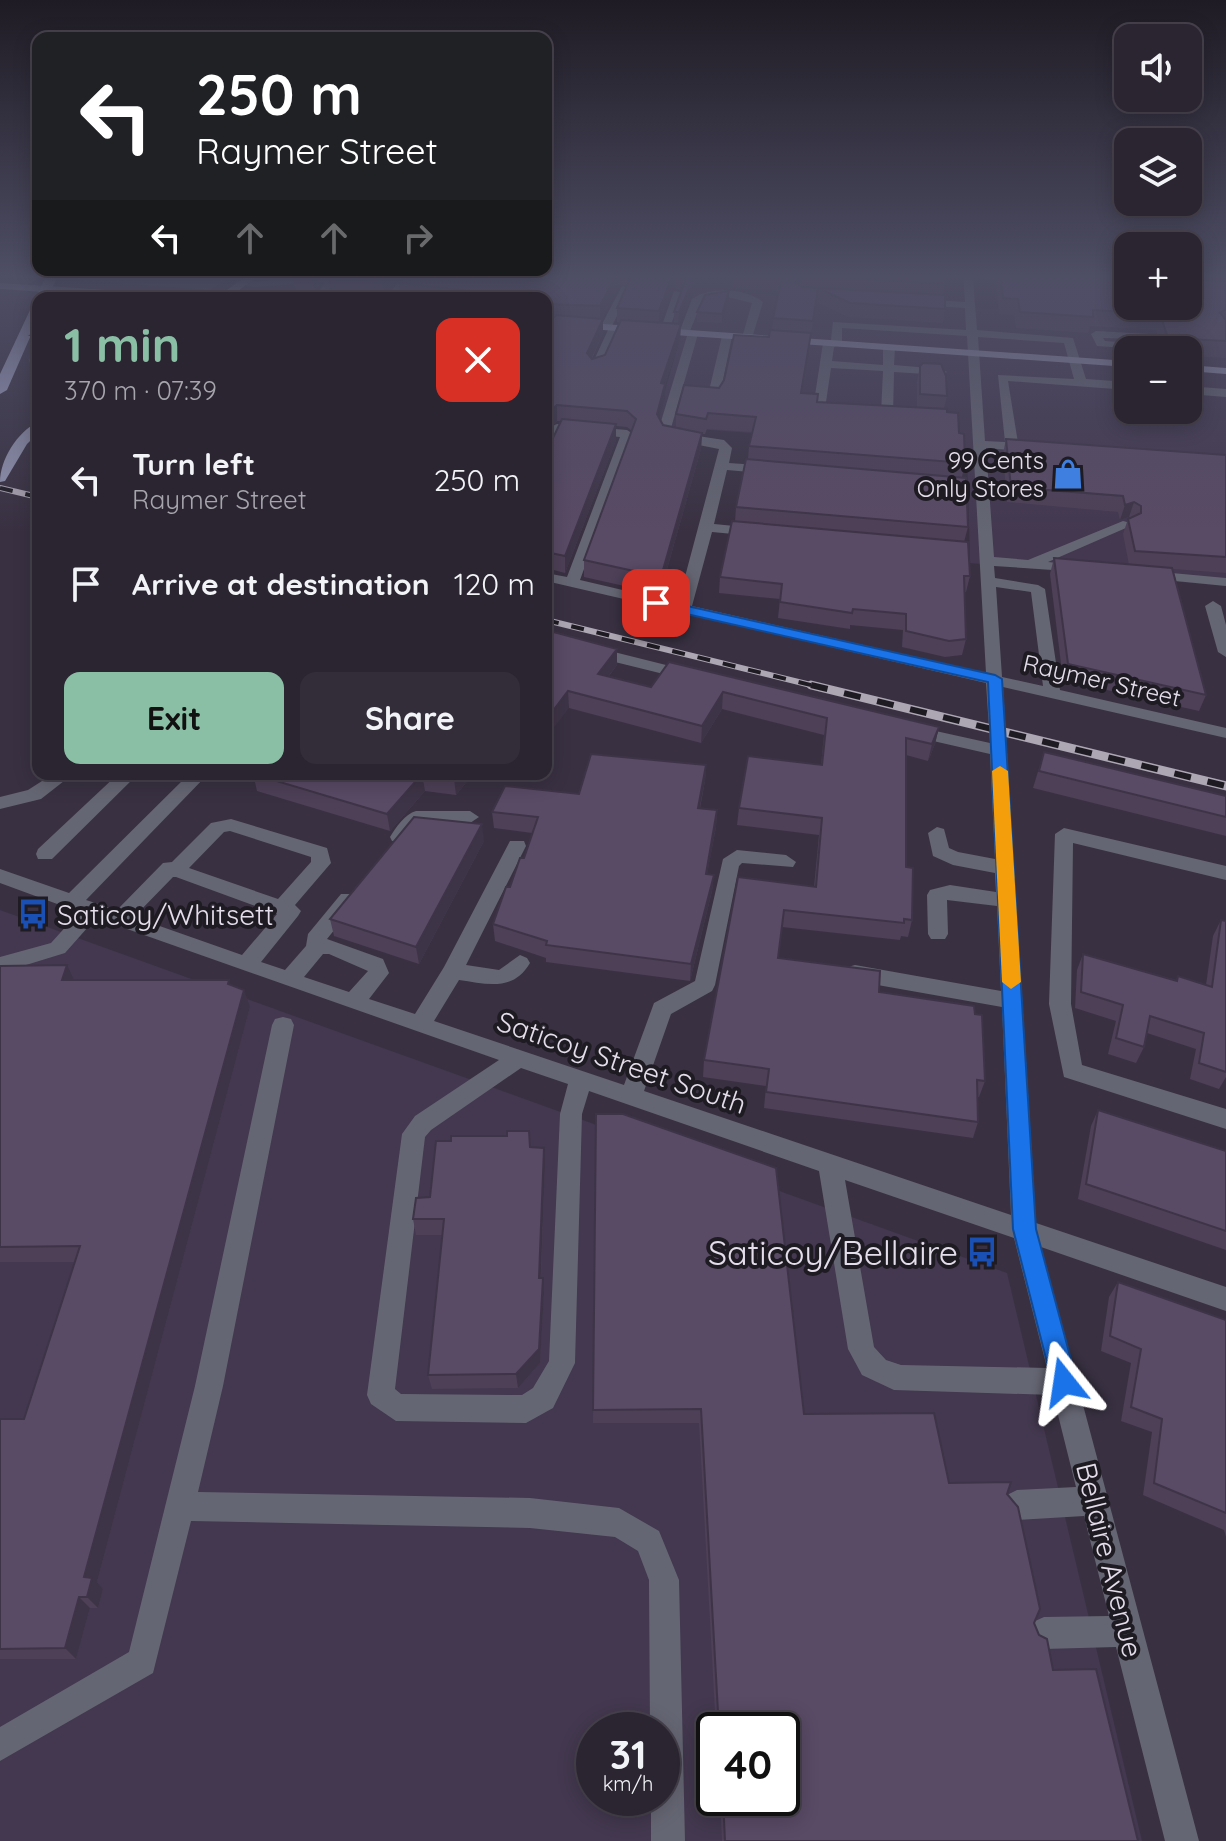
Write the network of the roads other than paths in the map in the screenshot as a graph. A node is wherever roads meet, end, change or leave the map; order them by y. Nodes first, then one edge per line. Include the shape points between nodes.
1 (13, 360) edge
2 (599, 360) edge
3 (682, 360) edge
4 (722, 360) edge
5 (827, 360) edge
6 (889, 360) edge
7 (974, 360) edge
8 (1059, 360) edge
9 (1075, 361) junction
10 (1114, 363) edge
11 (826, 364) junction
12 (889, 368) junction
13 (596, 369) edge
14 (1202, 369) edge
15 (1226, 371) edge
16 (941, 372) edge
17 (1081, 382) junction
18 (1114, 385) edge
19 (0, 390) edge
20 (1202, 391) edge
21 (1226, 393) edge
22 (714, 395) edge
23 (874, 413) junction
24 (902, 415) edge
25 (32, 432) edge
26 (552, 438) edge
27 (979, 444) junction
28 (1012, 446) junction
29 (1050, 449) edge
30 (722, 466) junction
31 (782, 471) edge
32 (0, 478) edge
33 (963, 486) edge
34 (982, 488) junction
35 (1128, 524) edge
36 (706, 527) junction
37 (767, 533) edge
38 (965, 550) edge
39 (987, 556) junction
40 (1029, 565) junction
41 (1090, 570) edge
42 (1135, 574) edge
43 (552, 578) edge
44 (988, 581) junction
45 (1226, 582) edge
46 (572, 583) junction
47 (1213, 606) dead end
48 (684, 609) junction
49 (552, 641) edge
50 (1226, 652) edge
51 (699, 678) edge
52 (995, 679) junction
53 (1052, 693) junction
54 (898, 728) edge
55 (1226, 733) edge
56 (999, 751) junction
57 (58, 780) edge
58 (123, 780) edge
59 (194, 780) edge
60 (0, 803) edge
61 (470, 817) dead end
62 (937, 833) dead end
63 (517, 846) dead end
64 (387, 851) edge
65 (45, 854) dead end
66 (786, 862) dead end
67 (1005, 868) junction
68 (175, 871) junction
69 (1226, 873) edge
70 (0, 876) edge
71 (359, 886) edge
72 (1007, 900) junction
73 (82, 906) junction
74 (281, 908) junction
75 (120, 919) junction
76 (938, 934) dead end
77 (317, 947) junction
78 (520, 963) dead end
79 (0, 965) edge
80 (246, 965) junction
81 (841, 970) edge
82 (453, 971) junction
83 (289, 980) junction
84 (1012, 1001) junction
85 (353, 1002) junction
86 (283, 1025) dead end
87 (420, 1025) junction
88 (518, 1059) junction
89 (581, 1080) junction
90 (631, 1097) junction
91 (1226, 1119) edge
92 (830, 1164) junction
93 (1024, 1229) junction
94 (1226, 1299) edge
95 (1064, 1382) junction
96 (1094, 1501) junction
97 (1017, 1505) edge
98 (180, 1506) junction
99 (1128, 1631) junction
100 (1044, 1633) dead end
101 (0, 1745) edge
102 (668, 1841) edge
103 (1182, 1841) edge

1 - 19 highway
2 - 13 street
3 - 30 street via 667,435 720,443 726,448
4 - 22 street
5 - 11 street
6 - 12 street
7 - 27 street, Bellaire Avenue via 970,420
8 - 9 main road
9 - 10 main road
9 - 17 street
11 - 12 street
11 - 23 street via 822,406
12 - 16 street
12 - 23 street
14 - 15 main road
17 - 18 street
17 - 28 street via 1002,377
20 - 21 street
23 - 24 street
25 - 32 main road
26 - 46 street via 557,428 627,434
27 - 28 street
27 - 34 street, Bellaire Avenue
28 - 29 street
30 - 31 street
30 - 36 street
33 - 34 street
34 - 39 street, Bellaire Avenue
35 - 40 street
36 - 37 street
36 - 48 street
38 - 39 street
39 - 40 street
39 - 44 street, Bellaire Avenue
40 - 41 street
42 - 45 street
43 - 46 street, Raymer Street
44 - 52 street, Bellaire Avenue
44 - 53 street via 1038,589
46 - 48 street, Raymer Street
47 - 50 street
48 - 52 street, Raymer Street
49 - 51 street
52 - 53 street, Raymer Street
52 - 56 street, Bellaire Avenue
53 - 55 street, Raymer Street
54 - 56 street
56 - 67 street, Bellaire Avenue
57 - 60 street via 17,802
58 - 65 street
59 - 73 street
61 - 64 street via 416,817
62 - 67 street via 940,851 953,858
63 - 82 street
66 - 90 street via 737,856 730,864 705,985 662,1009
67 - 72 street, Bellaire Avenue
68 - 74 street
68 - 74 street via 218,827 231,825 320,853 321,863
68 - 75 street via 170,868
69 - 91 street via 1064,834 1060,1004 1072,1071
70 - 73 street, Saticoy Street South
71 - 77 street via 315,939
72 - 76 street via 937,895
72 - 84 street, Bellaire Avenue
73 - 75 street, Saticoy Street South
73 - 79 street via 58,948
74 - 80 street via 291,911
75 - 80 street, Saticoy Street South
77 - 83 street
77 - 85 street via 330,946 376,964 379,973
78 - 82 street via 503,978
80 - 83 street, Saticoy Street South
81 - 84 street
82 - 87 street
83 - 85 street, Saticoy Street South
84 - 93 street, Bellaire Avenue
85 - 87 street, Saticoy Street South
86 - 98 street
87 - 88 street, Saticoy Street South
88 - 89 street, Saticoy Street South
88 - 89 street via 414,1134 381,1395 396,1407 526,1409 543,1398 562,1363 571,1114
89 - 90 street, Saticoy Street South
90 - 92 street, Saticoy Street South
92 - 93 street, Saticoy Street South
92 - 95 street via 867,1363 880,1374 901,1378
93 - 94 street, Saticoy Street South
93 - 95 street, Bellaire Avenue
95 - 96 street, Bellaire Avenue
96 - 97 street
96 - 99 street, Bellaire Avenue
98 - 101 street via 142,1662
98 - 102 street via 530,1513 619,1523 649,1541 664,1580
99 - 100 street
99 - 103 street, Bellaire Avenue

